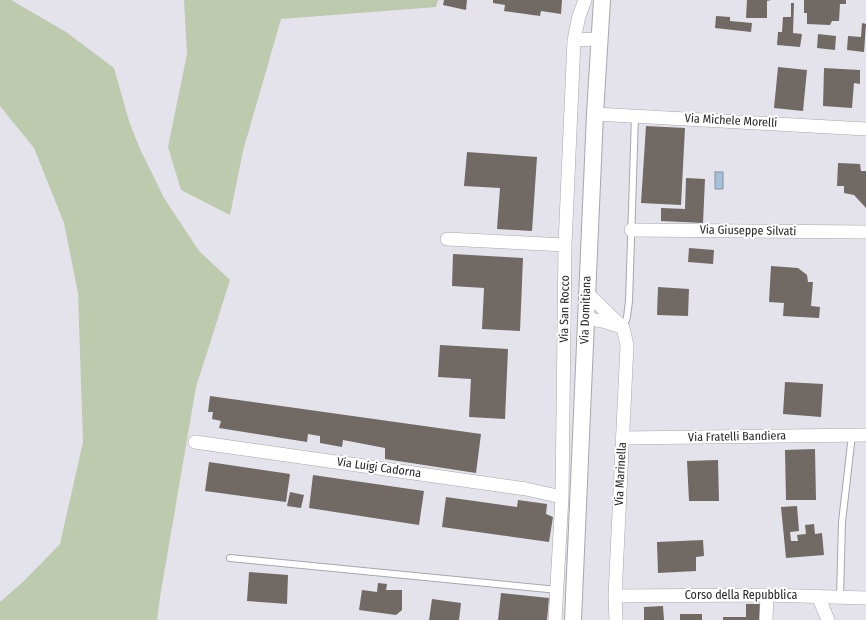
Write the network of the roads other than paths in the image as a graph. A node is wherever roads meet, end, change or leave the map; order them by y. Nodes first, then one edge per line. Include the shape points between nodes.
1 (602, 0) edge
2 (584, 3) edge
3 (600, 39) junction
4 (574, 40) junction
5 (595, 114) junction
6 (635, 116) junction
7 (866, 129) edge
8 (631, 230) junction
9 (866, 232) edge
10 (447, 240) dead end
11 (565, 244) junction
12 (587, 293) junction
13 (586, 318) junction
14 (623, 328) junction
15 (852, 435) junction
16 (866, 436) edge
17 (622, 438) junction
18 (195, 442) dead end
19 (562, 497) junction
20 (230, 558) dead end
21 (558, 590) junction
22 (767, 595) junction
23 (615, 596) junction
24 (818, 596) junction
25 (840, 597) junction
26 (866, 598) edge
27 (555, 620) edge
28 (573, 620) edge
29 (616, 620) edge
30 (766, 620) edge
31 (828, 620) edge

1 - 3 street, Via Domitiana
2 - 4 street, Via San Rocco
3 - 4 street
3 - 5 street, Via Domitiana
4 - 11 street, Via San Rocco
5 - 6 street, Via Michele Morelli
5 - 12 street, Via Domitiana
6 - 7 street, Via Michele Morelli
6 - 8 lane, Via Marinella
8 - 9 street, Via Giuseppe Silvati
8 - 14 lane, Via Marinella via 628,317
10 - 11 street
11 - 19 street, Via San Rocco
12 - 13 street, Via Domitiana
12 - 14 street
13 - 14 street
13 - 28 street, Via Domitiana
14 - 17 street, Via Marinella via 627,345
15 - 16 street, Via Fratelli Bandiera
15 - 17 street, Via Fratelli Bandiera
15 - 25 lane via 842,522
17 - 23 street, Via Marinella
18 - 19 street, Via Luigi Cadorna via 526,489
19 - 21 street, Via San Rocco
20 - 21 lane
21 - 27 street, Via San Rocco
22 - 23 street, Corso della Repubblica
22 - 24 street, Corso della Repubblica
22 - 30 street
23 - 29 street, Via Marinella
24 - 25 street, Corso della Repubblica
24 - 31 street
25 - 26 street, Corso della Repubblica

